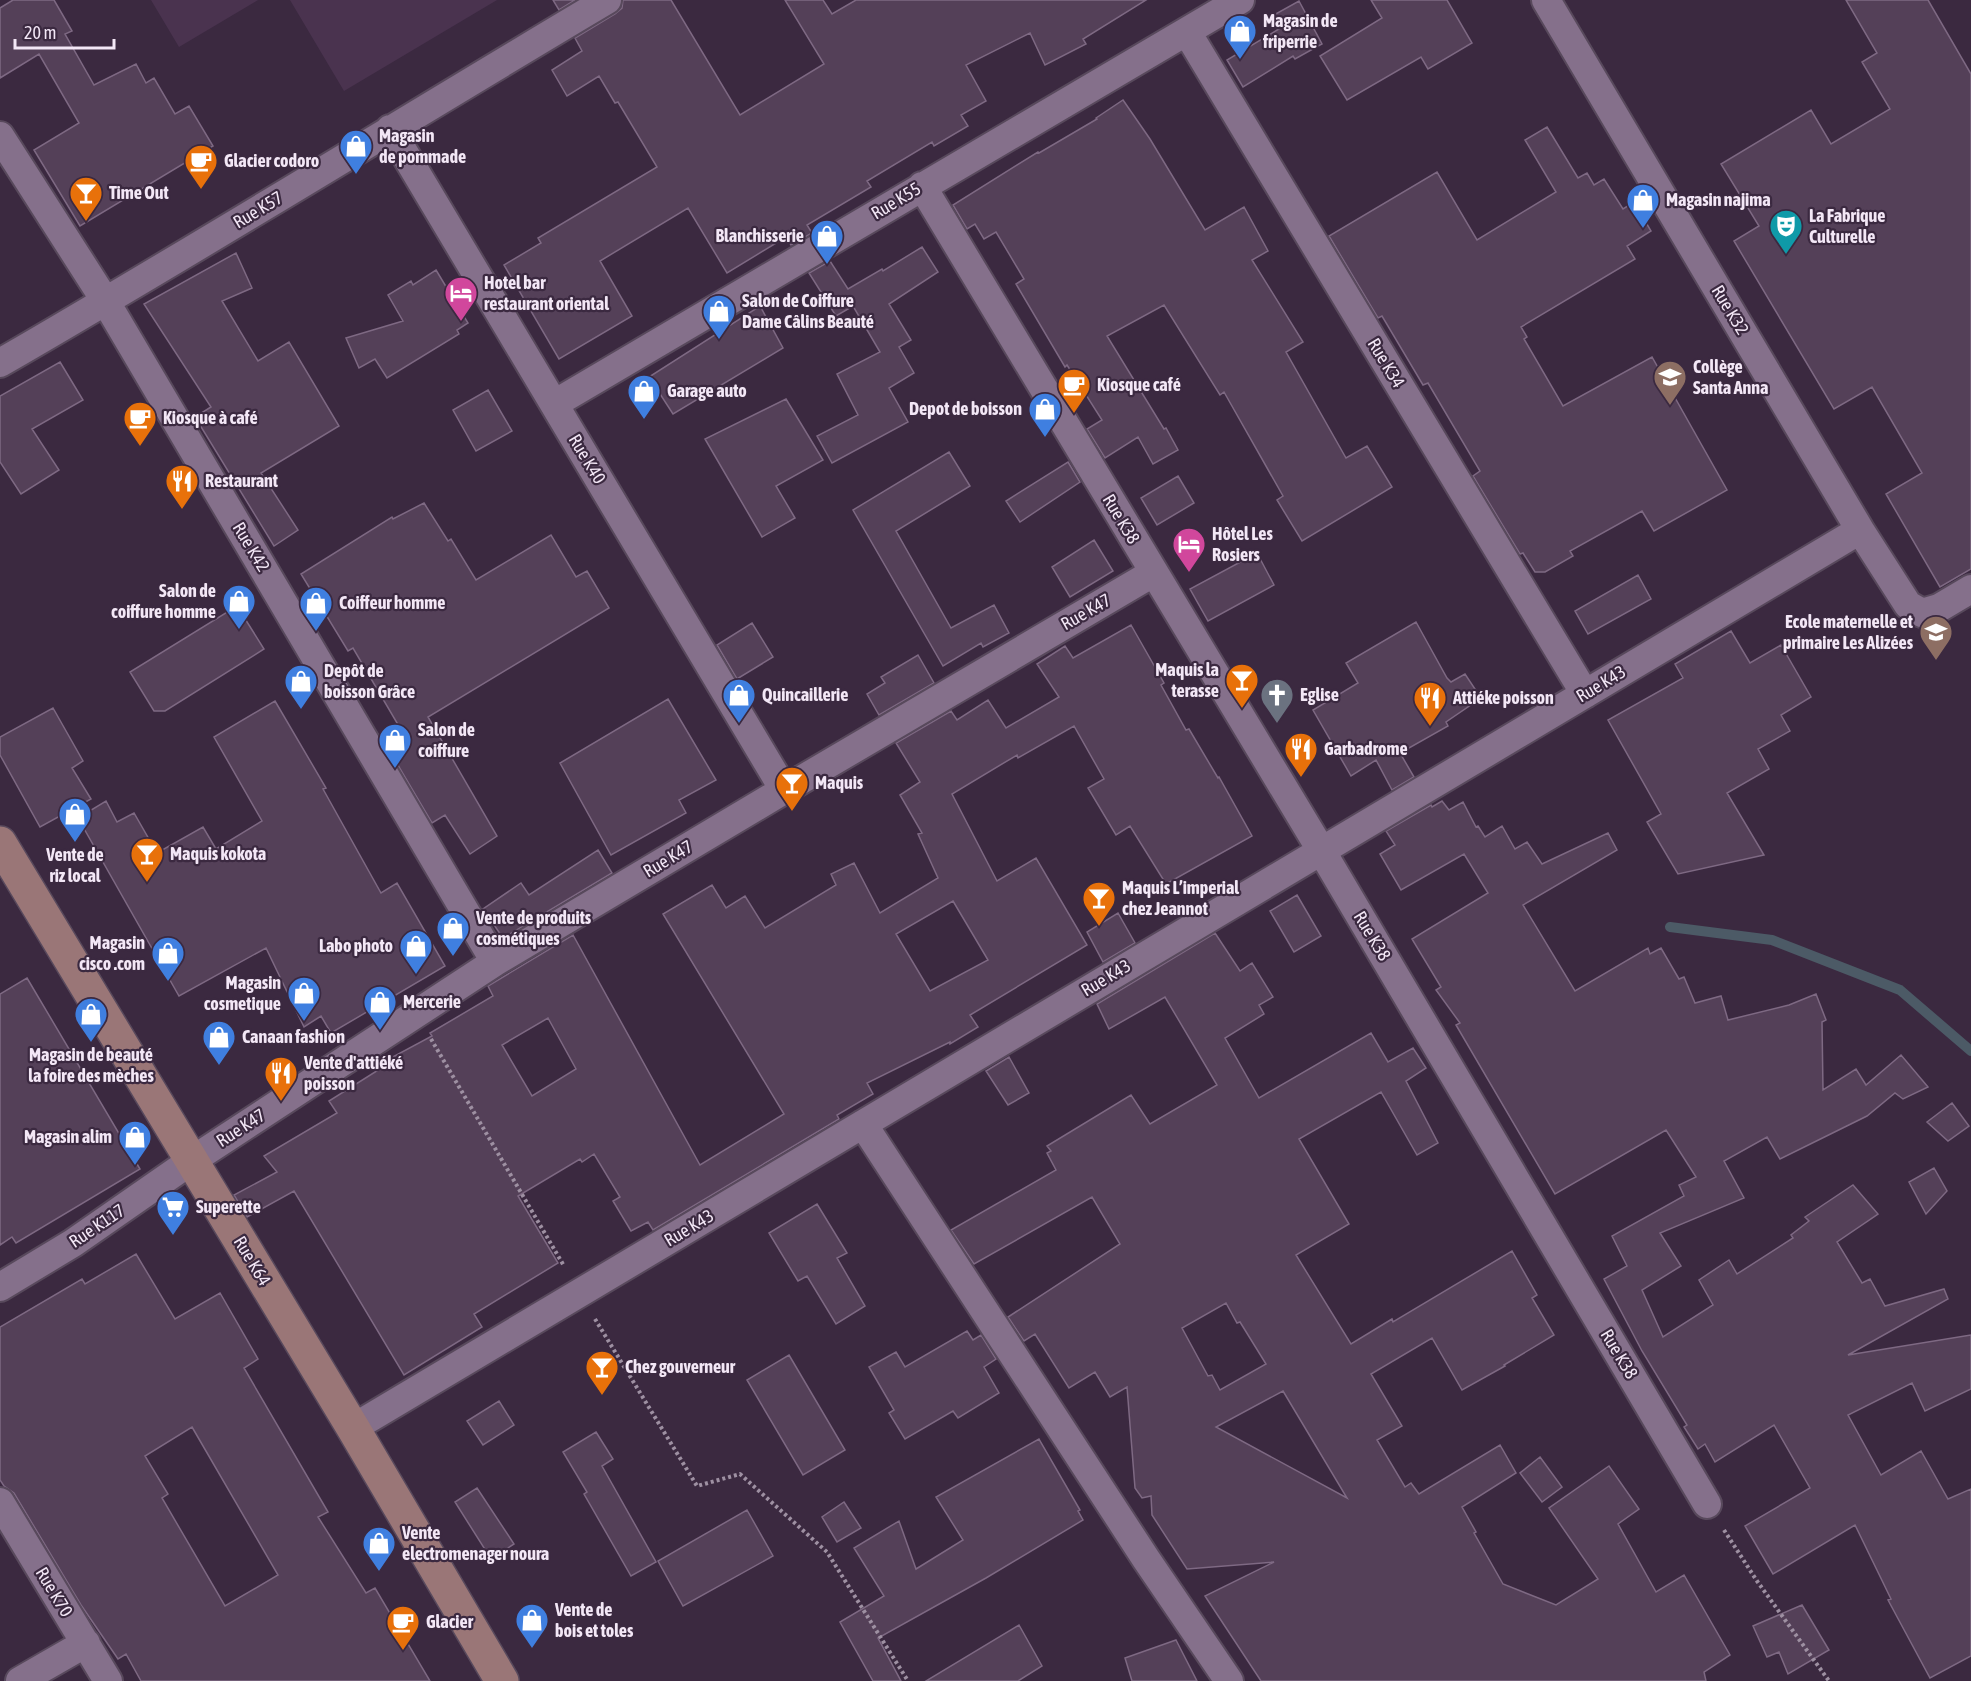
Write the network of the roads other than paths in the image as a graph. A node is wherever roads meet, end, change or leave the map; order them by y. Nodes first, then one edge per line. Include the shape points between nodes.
1 (608, 0) edge
2 (1240, 0) edge
3 (1546, 0) edge
4 (1187, 32) junction
5 (390, 129) junction
6 (0, 136) edge
7 (922, 186) junction
8 (106, 302) junction
9 (0, 363) edge
10 (554, 404) junction
11 (1860, 530) junction
12 (1154, 573) junction
13 (1971, 589) edge
14 (1585, 694) junction
15 (784, 790) junction
16 (0, 843) edge
17 (1321, 850) junction
18 (495, 962) junction
19 (863, 1124) junction
20 (191, 1161) junction
21 (0, 1287) edge
22 (353, 1428) junction
23 (0, 1502) edge
24 (1707, 1504) road end
25 (86, 1643) junction
26 (20, 1681) edge
27 (108, 1681) edge
28 (502, 1681) edge
29 (1229, 1681) edge

1 - 5 street, Rue K57
2 - 4 street, Rue K55
3 - 11 street, Rue K32
4 - 7 street, Rue K55
4 - 14 street, Rue K34
5 - 8 street, Rue K57
5 - 10 street, Rue K40
6 - 8 street, Rue K42
7 - 10 street, Rue K55
7 - 12 street, Rue K38
8 - 9 street, Rue K57
8 - 18 street, Rue K42
10 - 15 street, Rue K40
11 - 13 street, Rue K32 via 1908,605 1922,613
11 - 14 street, Rue K43
12 - 15 street, Rue K47
12 - 17 street, Rue K38
14 - 17 street, Rue K43
15 - 18 street, Rue K47
16 - 20 street, Rue K64
17 - 19 street, Rue K43
17 - 24 street, Rue K38
18 - 20 street, Rue K47
19 - 22 street, Rue K43
19 - 29 street
20 - 21 street, Rue K117 via 73,1243
20 - 22 street, Rue K64
22 - 28 street, Rue K64
23 - 25 street, Rue K70
25 - 26 street
25 - 27 street, Rue K70

